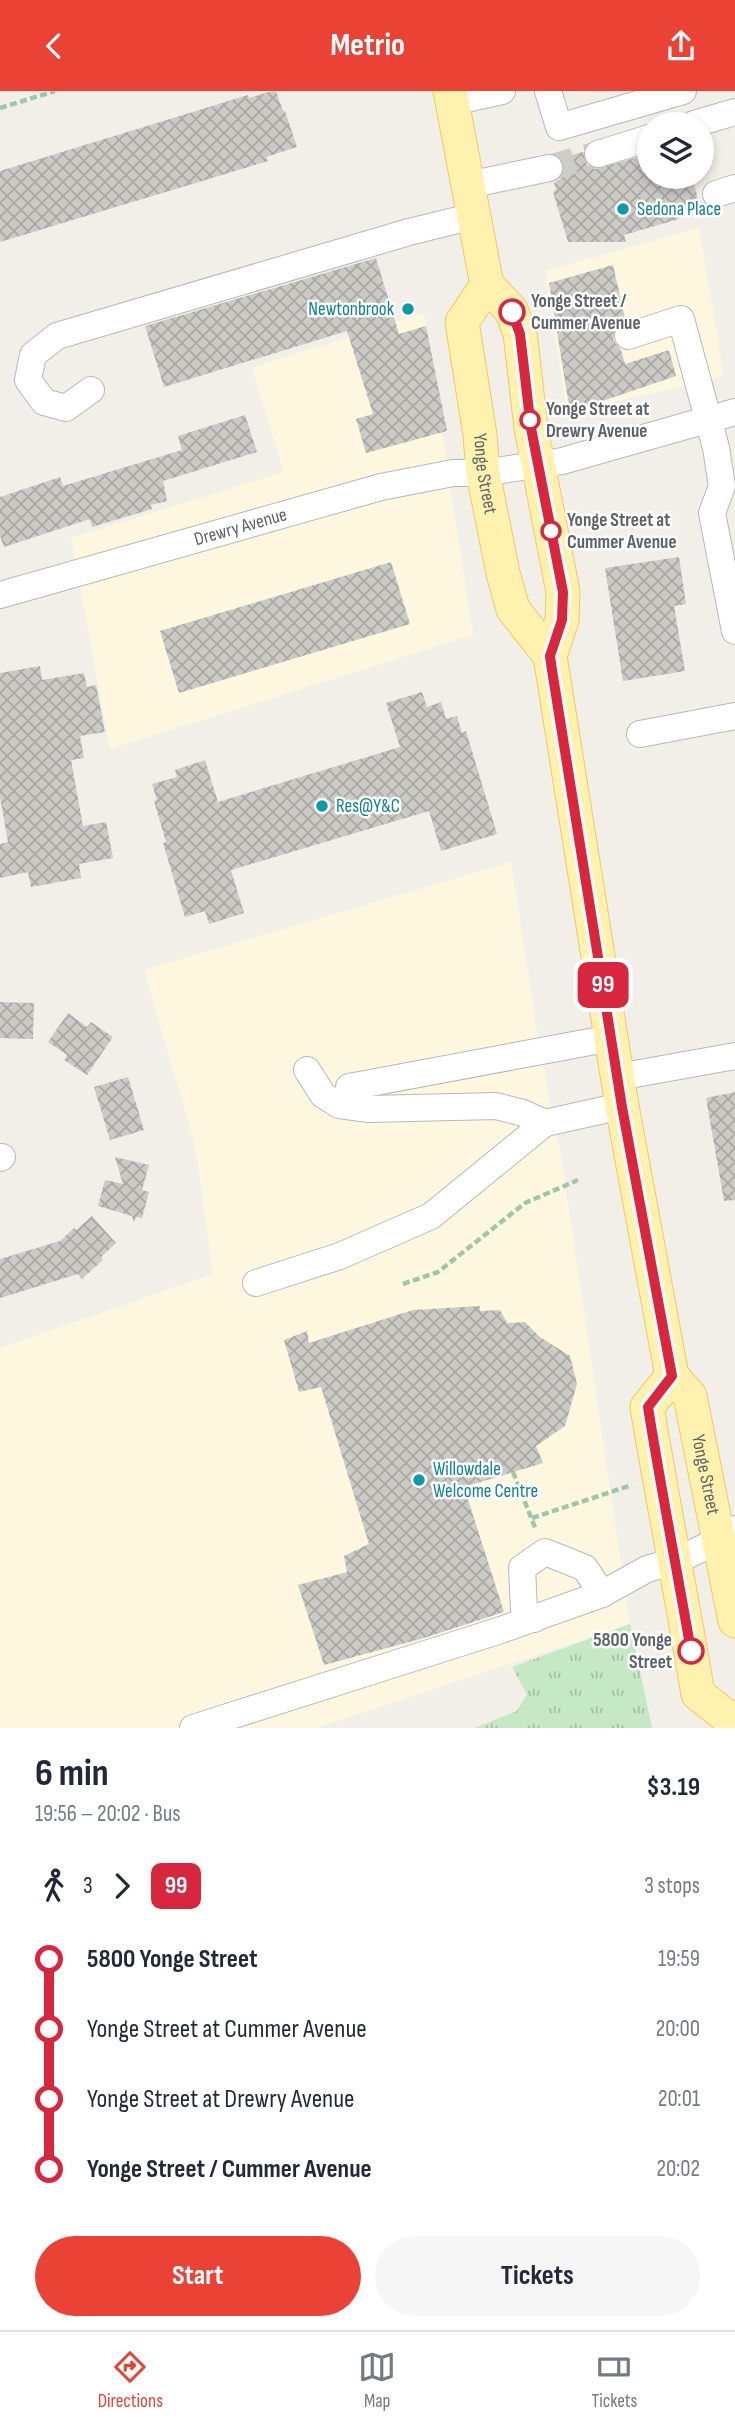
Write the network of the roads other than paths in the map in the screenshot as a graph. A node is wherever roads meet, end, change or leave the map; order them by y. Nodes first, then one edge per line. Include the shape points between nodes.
1 (502, 91) edge
2 (548, 91) edge
3 (683, 91) edge
4 (451, 97) edge
5 (735, 112) edge
6 (714, 118) edge
7 (637, 142) edge
8 (598, 153) tunnel mouth
9 (549, 168) tunnel mouth
10 (471, 200) junction
11 (487, 285) junction
12 (628, 337) dead end
13 (91, 390) dead end
14 (735, 412) edge
15 (709, 419) junction
16 (538, 464) junction
17 (484, 473) junction
18 (728, 485) edge
19 (0, 595) edge
20 (735, 631) edge
21 (550, 656) junction
22 (735, 716) edge
23 (640, 734) dead end
24 (611, 1038) junction
25 (735, 1056) edge
26 (307, 1070) dead end
27 (349, 1087) dead end
28 (620, 1092) junction
29 (545, 1123) junction
30 (256, 1283) dead end
31 (672, 1376) junction
32 (727, 1534) edge
33 (676, 1561) junction
34 (602, 1594) junction
35 (534, 1619) junction
36 (735, 1621) edge
37 (735, 1723) edge
38 (194, 1728) edge

1 - 4 street
2 - 3 street via 559,127
4 - 10 main road
5 - 6 street
7 - 8 street
9 - 10 street
10 - 11 main road
10 - 13 street via 409,232 57,336 33,355 28,380 44,402 66,408
11 - 16 main road, Yonge Street via 511,310 520,334
11 - 17 main road, Yonge Street via 462,322
12 - 15 street via 681,319
14 - 15 street, Drewry Avenue
15 - 16 street, Drewry Avenue
15 - 18 street
16 - 17 street, Drewry Avenue
16 - 21 main road, Yonge Street via 563,592 562,620
17 - 19 street, Drewry Avenue via 453,473 381,487
17 - 21 main road, Yonge Street via 513,609
18 - 20 street via 712,513
21 - 24 main road, Yonge Street
22 - 23 street
24 - 27 street
24 - 28 main road, Yonge Street
25 - 28 street
26 - 29 street via 323,1095 339,1105 369,1109 496,1106
28 - 29 street
28 - 31 main road, Yonge Street
29 - 30 street via 431,1216 340,1256
31 - 32 main road, Yonge Street via 690,1396
31 - 33 main road via 648,1407
32 - 33 street
32 - 36 main road, Yonge Street
33 - 34 street via 647,1569
33 - 37 main road via 698,1694
34 - 35 street
34 - 35 street via 585,1568 545,1552 522,1568 524,1610
35 - 38 street

